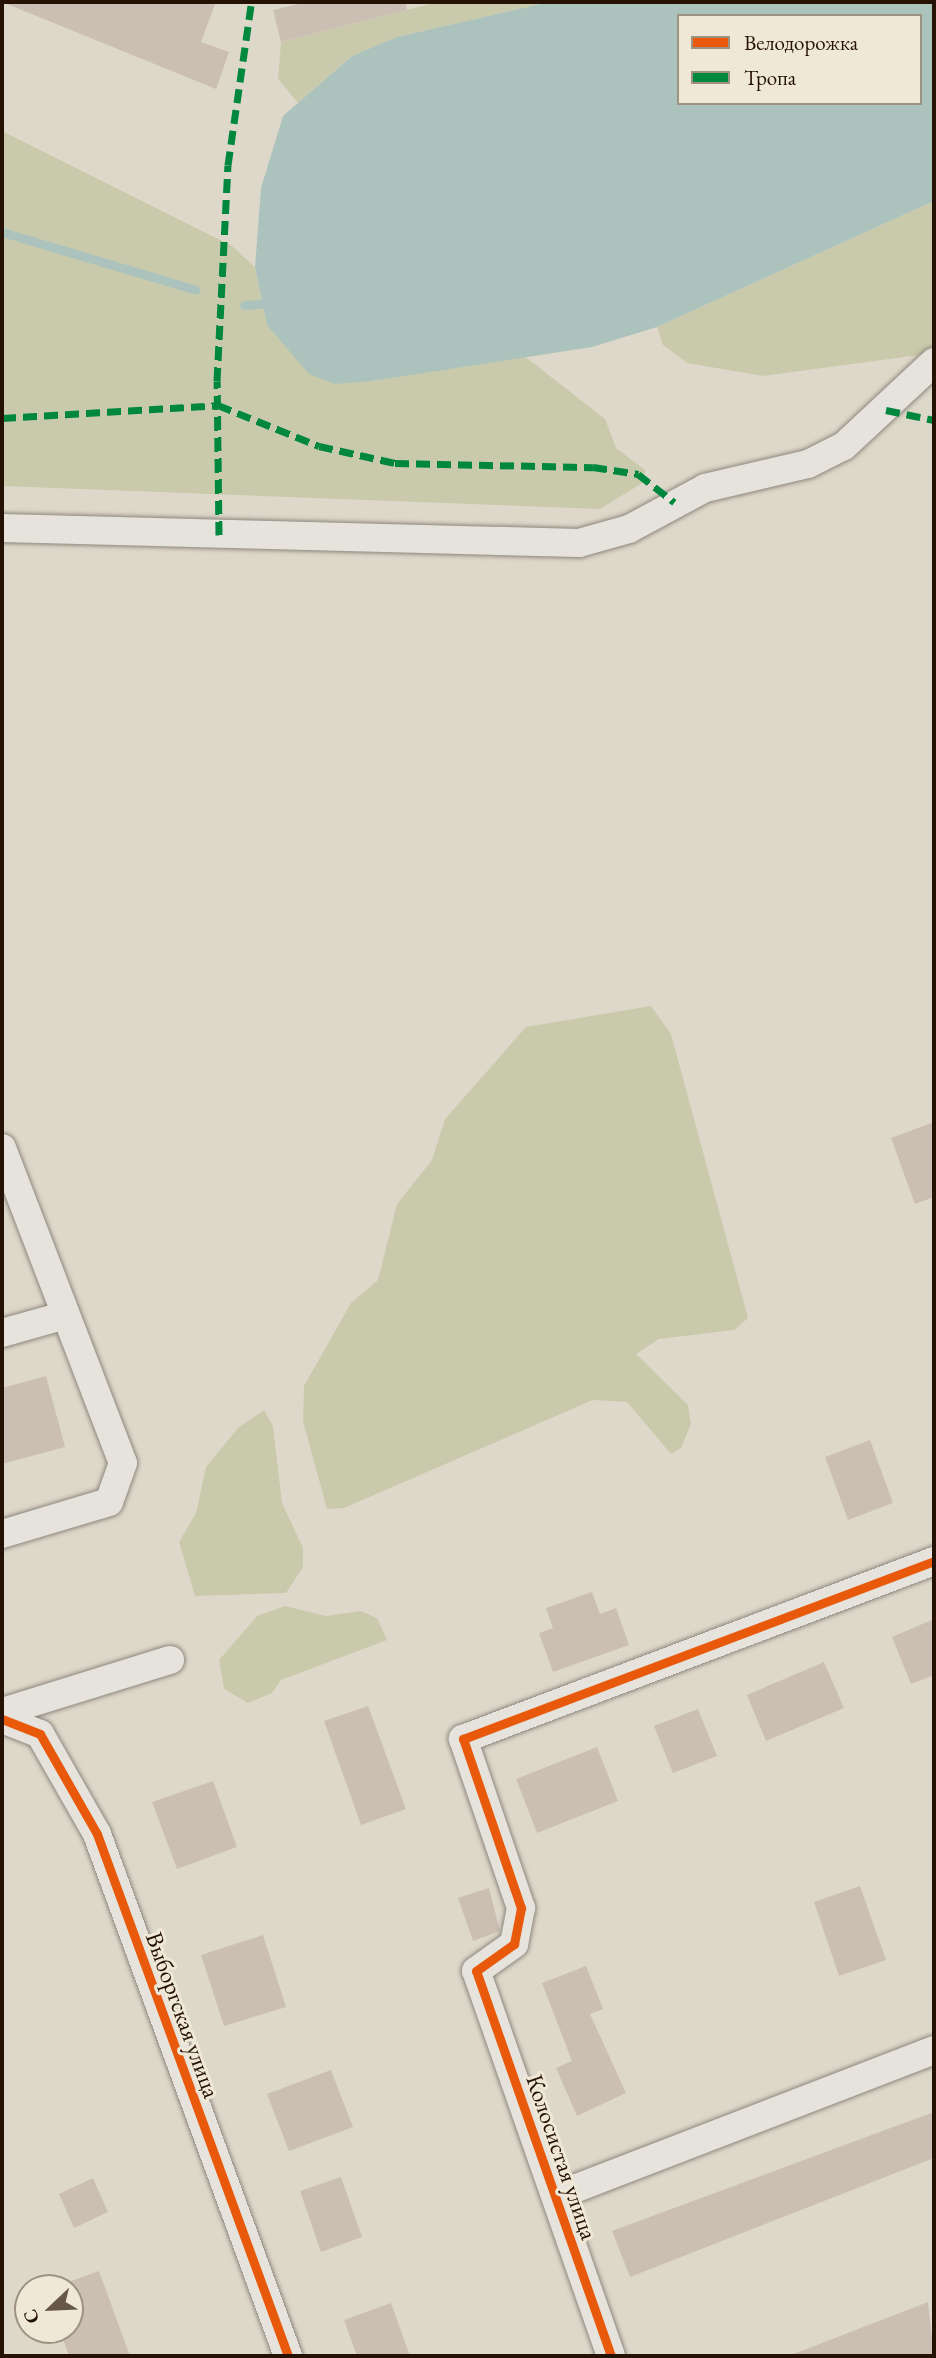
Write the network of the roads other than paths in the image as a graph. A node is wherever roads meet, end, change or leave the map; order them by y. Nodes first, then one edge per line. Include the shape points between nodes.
1 (934, 362) edge
2 (2, 528) edge
3 (2, 1148) edge
4 (66, 1315) junction
5 (2, 1333) edge
6 (2, 1534) edge
7 (934, 1561) edge
8 (170, 1660) dead end
9 (2, 1712) edge
10 (2, 1719) edge
11 (934, 2050) edge
12 (556, 2196) junction
13 (288, 2356) edge
14 (611, 2356) edge

1 - 2 street via 844,446 820,458 705,488 629,529 579,543
3 - 4 street
4 - 5 street
4 - 6 street via 123,1464 108,1502
7 - 12 street, Колосистая улица via 463,1739 521,1908 514,1944 476,1971
8 - 9 street
10 - 13 street, Выборгская улица via 40,1734 97,1834
11 - 12 street
12 - 14 street, Колосистая улица

